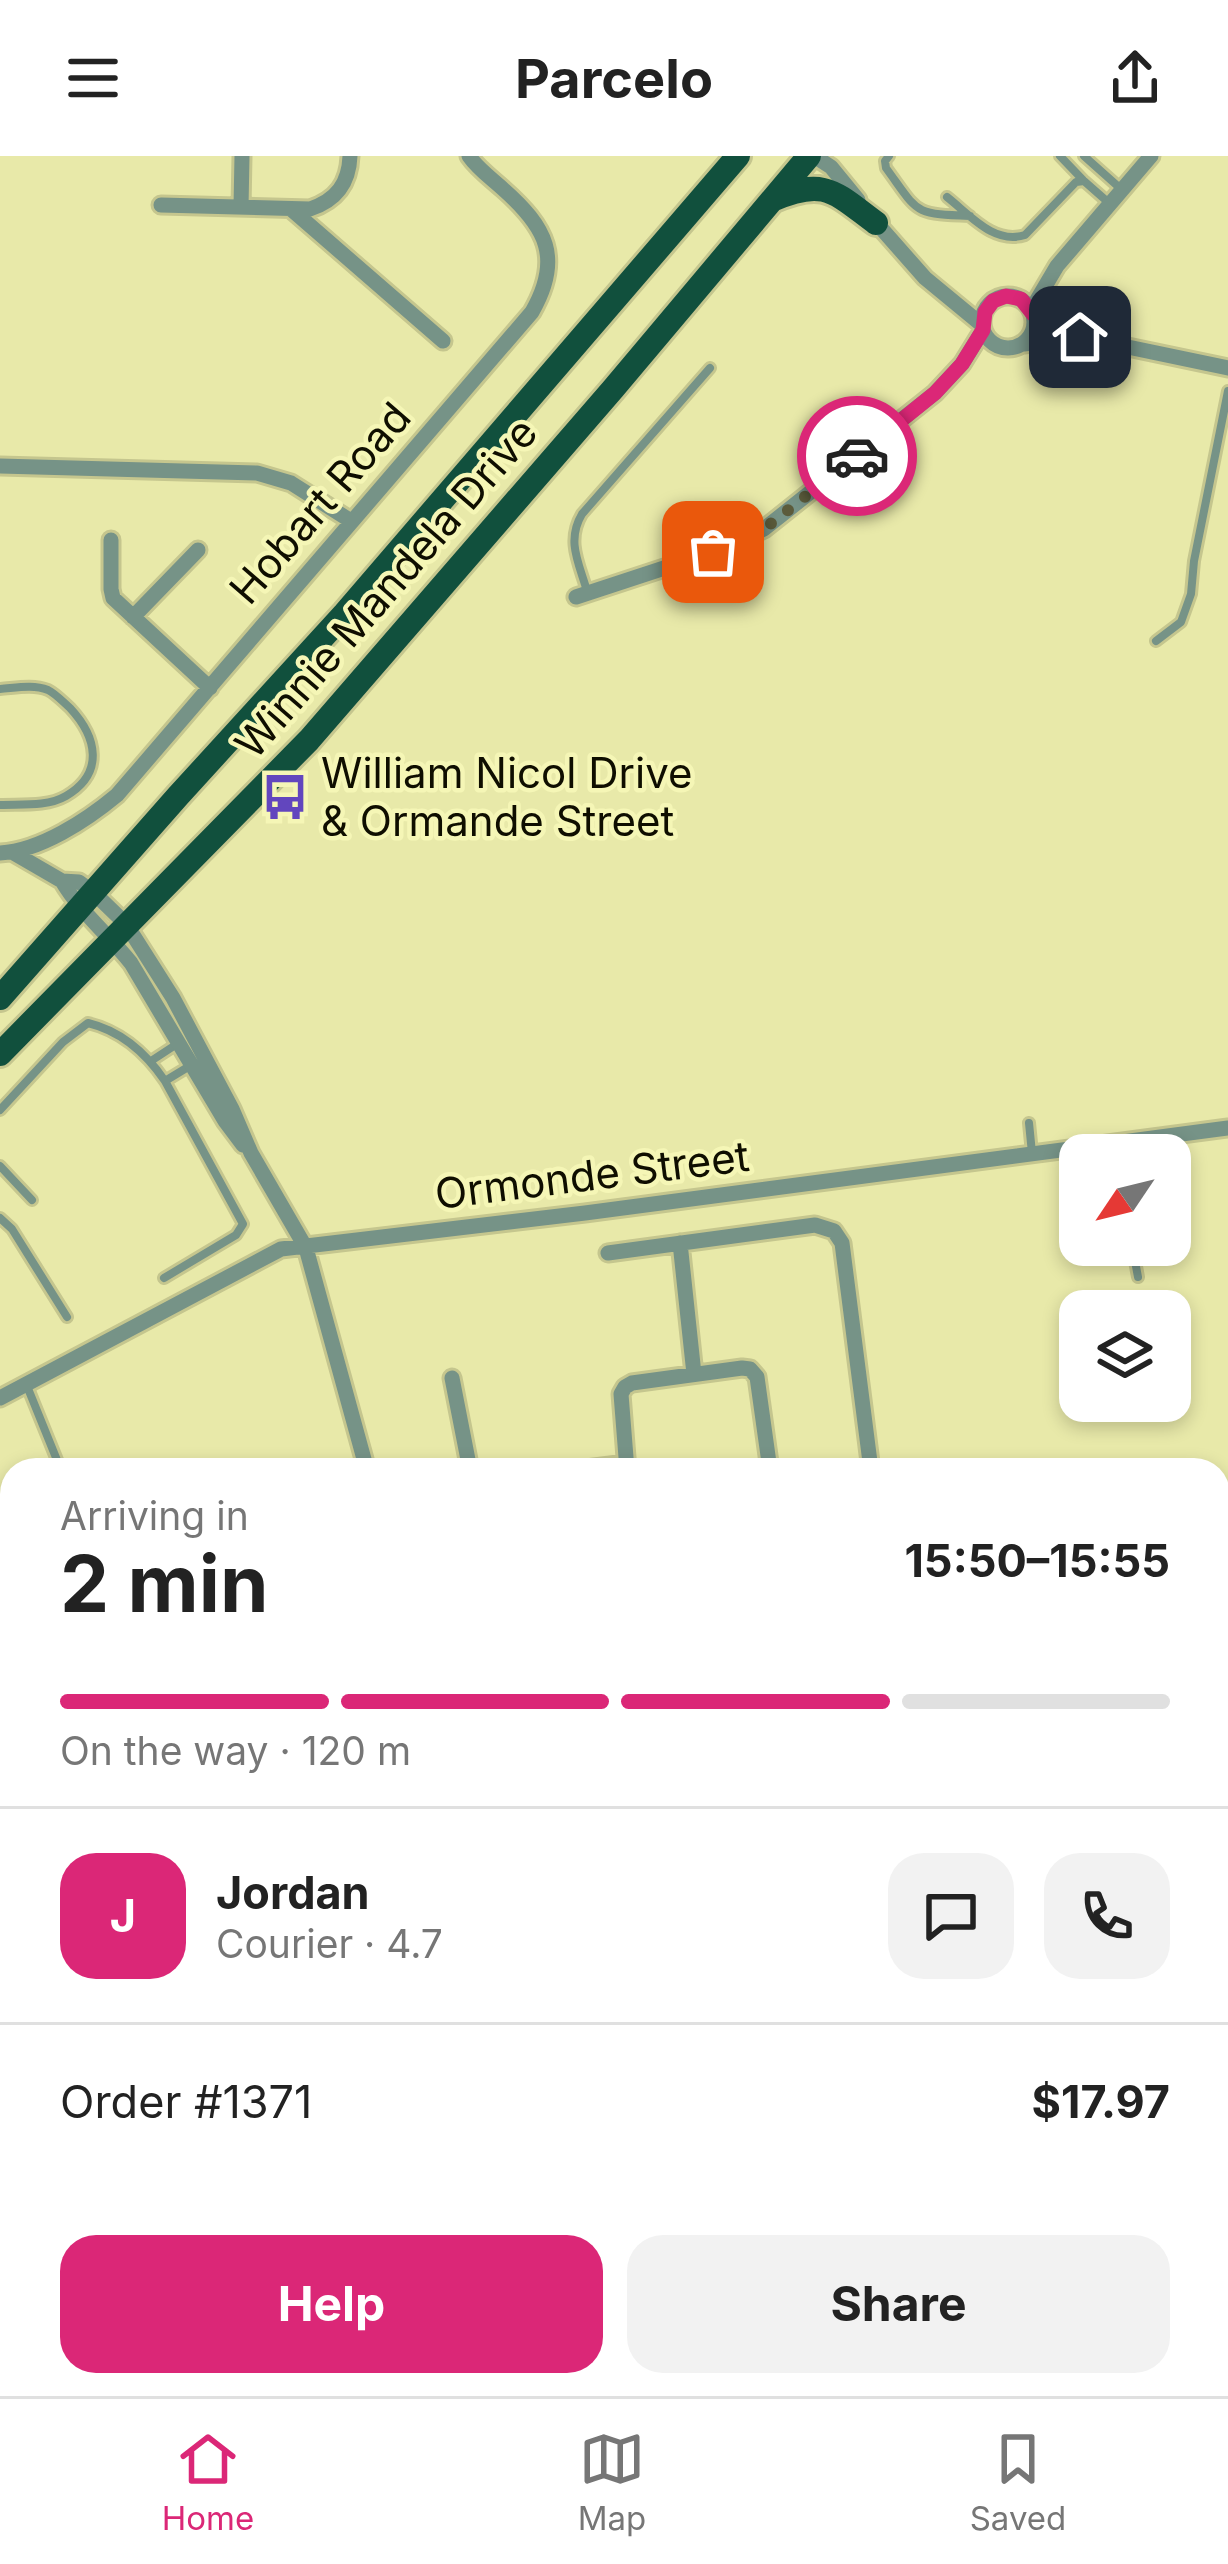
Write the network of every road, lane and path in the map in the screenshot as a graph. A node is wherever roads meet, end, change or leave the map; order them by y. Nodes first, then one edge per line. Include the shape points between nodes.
1 (242, 156) edge
2 (350, 156) edge
3 (469, 156) edge
4 (717, 156) edge
5 (738, 156) edge
6 (889, 156) edge
7 (1060, 156) edge
8 (1084, 156) edge
9 (1151, 156) edge
10 (821, 159) edge
11 (1103, 159) dead end
12 (1106, 173) junction
13 (1084, 181) junction
14 (1122, 190) junction
15 (947, 196) dead end
16 (771, 200) junction
17 (1110, 204) junction
18 (161, 205) dead end
19 (241, 207) junction
20 (292, 209) junction
21 (971, 216) junction
22 (876, 223) junction
23 (679, 224) junction
24 (1057, 266) junction
25 (925, 278) junction
26 (1013, 297) junction
27 (993, 301) junction
28 (1032, 312) junction
29 (983, 328) junction
30 (1080, 337) junction
31 (442, 341) dead end
32 (1023, 344) junction
33 (999, 347) junction
34 (962, 364) junction
35 (710, 368) dead end
36 (1228, 368) edge
37 (1228, 391) edge
38 (0, 466) edge
39 (351, 520) junction
40 (111, 540) dead end
41 (198, 550) dead end
42 (582, 595) joint
43 (133, 617) junction
44 (1156, 641) dead end
45 (210, 688) junction
46 (0, 689) edge
47 (0, 806) edge
48 (6, 853) edge
49 (87, 900) junction
50 (119, 931) junction
51 (0, 998) edge
52 (186, 1039) junction
53 (0, 1054) edge
54 (151, 1061) junction
55 (198, 1062) junction
56 (165, 1081) junction
57 (0, 1110) edge
58 (1029, 1123) dead end
59 (1228, 1128) edge
60 (1191, 1135) edge
61 (1059, 1152) edge
62 (1032, 1154) junction
63 (0, 1166) edge
64 (32, 1200) dead end
65 (0, 1218) edge
66 (680, 1244) junction
67 (306, 1248) junction
68 (608, 1252) dead end
69 (1136, 1266) edge
70 (1138, 1276) dead end
71 (164, 1277) dead end
72 (67, 1317) dead end
73 (694, 1374) junction
74 (452, 1378) dead end
75 (26, 1384) junction
76 (0, 1398) edge
77 (57, 1458) edge
78 (364, 1458) edge
79 (468, 1458) edge
80 (626, 1458) edge
81 (768, 1458) edge
82 (869, 1458) edge

1 - 19 street
2 - 20 street via 347,179 331,200
3 - 39 street, Hobart Road via 540,228 549,256 544,292
4 - 23 main road
5 - 23 main road, Winnie Mandela Drive
6 - 21 lane via 886,168 914,207
7 - 13 lane
8 - 12 lane
9 - 14 street
10 - 16 main road, Winnie Mandela Drive
10 - 22 street
11 - 12 lane
12 - 14 lane
13 - 17 lane
13 - 21 lane via 1071,184 1024,235 998,237
14 - 17 street
15 - 21 lane
16 - 22 main road via 824,188
16 - 50 main road, Winnie Mandela Drive via 309,740
17 - 24 street
18 - 19 street
19 - 20 street
20 - 31 street
22 - 25 street
23 - 49 main road, Winnie Mandela Drive
24 - 26 street
24 - 28 street
25 - 27 street
25 - 29 street
26 - 27 street
26 - 28 street
27 - 29 street
28 - 30 street
28 - 32 street via 1033,331
29 - 33 street
29 - 34 street
30 - 32 street
30 - 36 street
32 - 33 street
33 - 34 street
34 - 42 street via 764,529
35 - 42 lane via 574,529
37 - 44 lane via 1191,594 1181,622
38 - 39 street via 257,473 291,483
39 - 45 street, Hobart Road
40 - 43 street via 111,594
41 - 43 street
43 - 45 street
45 - 48 street, Hobart Road via 100,808
46 - 47 lane via 50,691 80,719 94,760 64,798
48 - 49 street, Hobart Road via 80,882
49 - 50 street
49 - 51 main road, Winnie Mandela Drive
50 - 52 street via 154,966
50 - 53 main road, Winnie Mandela Drive
52 - 54 lane
52 - 55 street
54 - 56 lane
54 - 57 lane via 112,1029 88,1024
55 - 56 lane
55 - 67 street via 224,1121
56 - 71 lane via 243,1224
58 - 62 lane
59 - 60 street, Ormonde Street
61 - 62 street, Ormonde Street
62 - 67 street, Ormonde Street
63 - 64 lane
65 - 72 lane
66 - 68 street
66 - 73 street
66 - 82 street via 815,1225 838,1235
67 - 75 street, Ormonde Street via 275,1251
67 - 78 street
69 - 70 lane
73 - 80 street via 622,1390
73 - 81 street via 756,1374
74 - 79 street
75 - 76 street, Ormonde Street
75 - 77 lane

